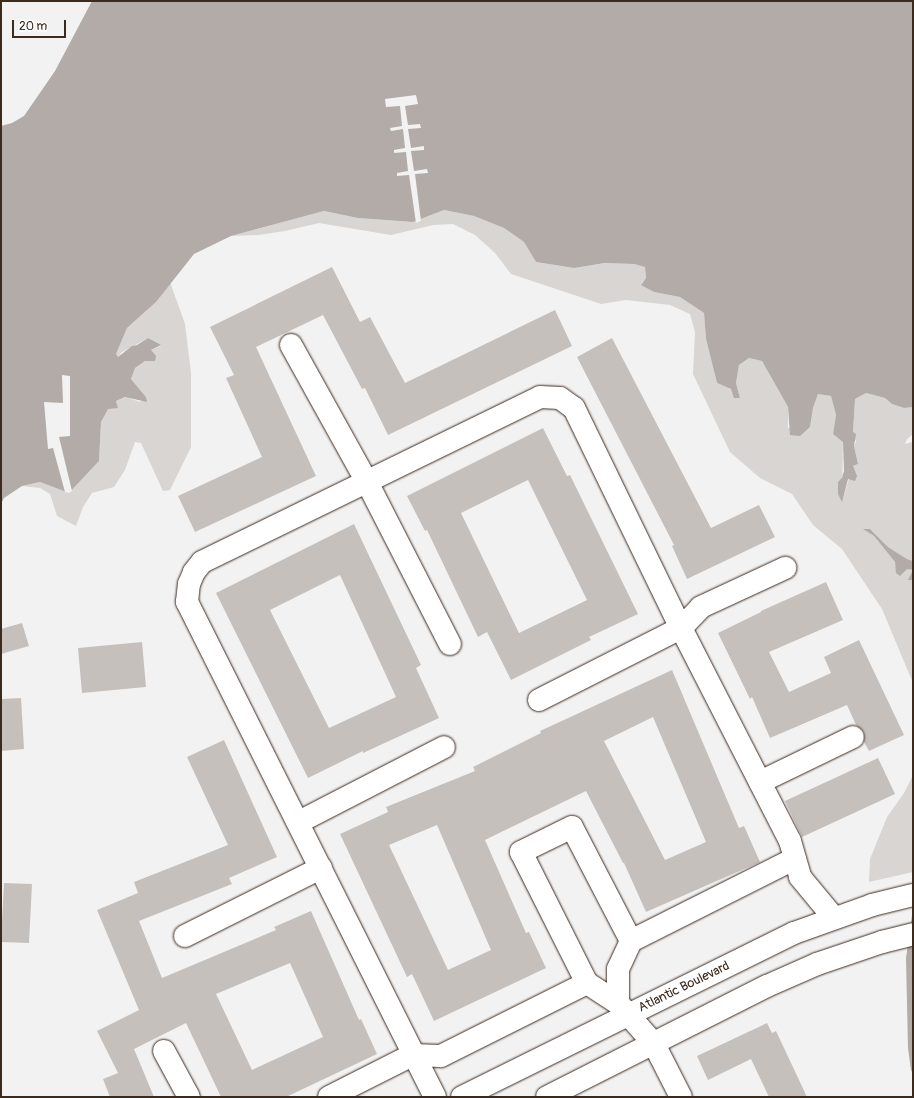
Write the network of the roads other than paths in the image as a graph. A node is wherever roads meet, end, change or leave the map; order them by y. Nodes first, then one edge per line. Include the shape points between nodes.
1 (290, 344) dead end
2 (367, 482) junction
3 (785, 568) dead end
4 (681, 628) junction
5 (450, 644) dead end
6 (539, 700) dead end
7 (853, 737) dead end
8 (444, 747) dead end
9 (760, 782) junction
10 (298, 822) junction
11 (794, 859) junction
12 (321, 868) junction
13 (913, 895) edge
14 (834, 918) junction
15 (913, 934) edge
16 (185, 936) dead end
17 (631, 941) junction
18 (587, 983) junction
19 (623, 1009) junction
20 (654, 1044) junction
21 (164, 1051) dead end
22 (412, 1055) junction
23 (188, 1097) edge
24 (329, 1097) edge
25 (435, 1097) edge
26 (462, 1097) edge
27 (547, 1097) edge
28 (680, 1097) edge

1 - 2 street
2 - 4 street via 540,397 560,398 574,408
2 - 5 street
2 - 10 street via 202,562 189,584 187,602
3 - 4 street via 702,607
4 - 6 street
4 - 9 street
7 - 9 street
8 - 10 street
9 - 11 street via 790,842
10 - 12 street
11 - 14 street via 800,877
11 - 17 street
12 - 16 street
12 - 22 street
13 - 14 street, Atlantic Boulevard
14 - 19 street, Atlantic Boulevard via 794,933
15 - 20 street via 817,964 767,986
17 - 18 street via 572,827 521,852
17 - 19 street via 618,969
18 - 19 street
18 - 22 street via 442,1056
19 - 20 street
19 - 26 street, Atlantic Boulevard
20 - 27 street
20 - 28 street
21 - 23 street
22 - 24 street
22 - 25 street

